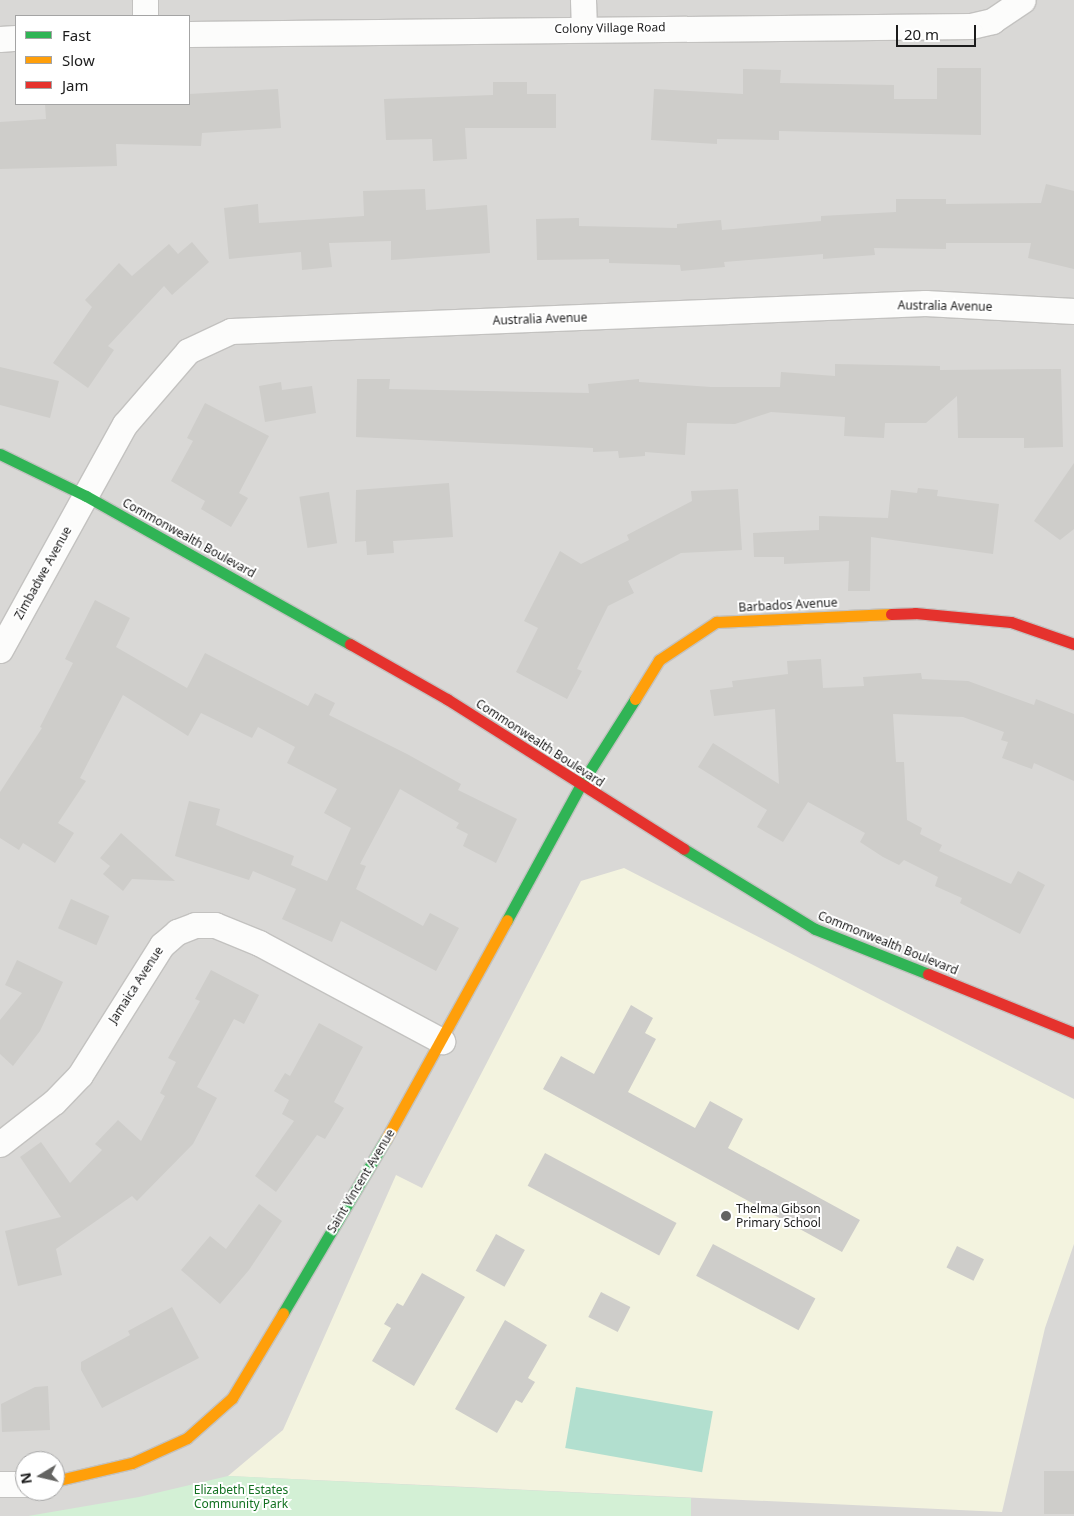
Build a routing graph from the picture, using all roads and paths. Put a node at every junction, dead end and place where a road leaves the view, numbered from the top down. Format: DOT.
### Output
graph roads {
  1 [pos="145,0"];
  2 [pos="583,0"];
  3 [pos="1023,0"];
  4 [pos="145,15"];
  5 [pos="584,28"];
  6 [pos="190,34"];
  7 [pos="15,38"];
  8 [pos="0,39"];
  9 [pos="1074,311"];
  10 [pos="0,454"];
  11 [pos="86,496"];
  12 [pos="1074,644"];
  13 [pos="0,650"];
  14 [pos="580,786"];
  15 [pos="1074,1033"];
  16 [pos="442,1041"];
  17 [pos="0,1144"];
  18 [pos="65,1478"];
  19 [pos="0,1484"];
  20 [pos="15,1484"];
  1 -- 4 [label="street"];
  2 -- 5 [label="street"];
  3 -- 5 [label="street, Colony Village Road"];
  5 -- 6 [label="street, Colony Village Road"];
  7 -- 8 [label="street"];
  9 -- 11 [label="street, Australia Avenue"];
  10 -- 11 [label="street, Commonwealth Boulevard"];
  11 -- 13 [label="street, Zimbadwe Avenue"];
  11 -- 14 [label="street, Commonwealth Boulevard"];
  12 -- 14 [label="street, Barbados Avenue"];
  14 -- 15 [label="street, Commonwealth Boulevard"];
  14 -- 16 [label="street, Saint Vincent Avenue"];
  16 -- 17 [label="street, Jamaica Avenue"];
  16 -- 18 [label="street, Saint Vincent Avenue"];
  19 -- 20 [label="street"];
}
